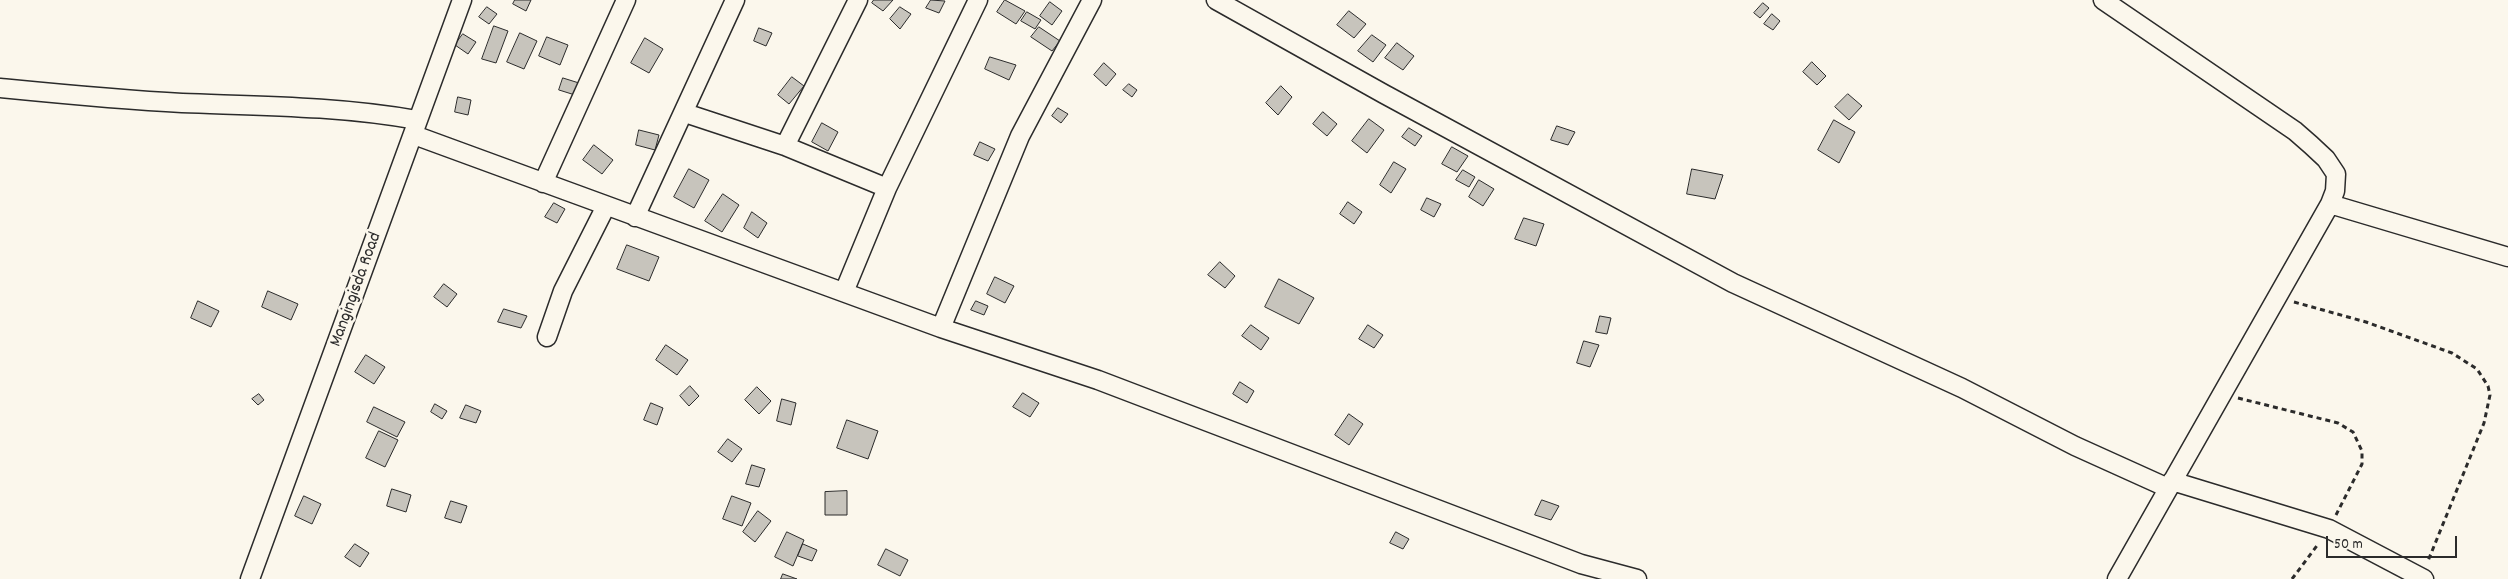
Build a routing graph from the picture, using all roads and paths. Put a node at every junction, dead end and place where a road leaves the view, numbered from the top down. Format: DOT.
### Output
graph roads {
  1 [pos="462,0"];
  2 [pos="626,0"];
  3 [pos="735,0"];
  4 [pos="858,0"];
  5 [pos="978,0"];
  6 [pos="1092,0"];
  7 [pos="1216,0"];
  8 [pos="2103,0"];
  9 [pos="0,88"];
  10 [pos="685,113"];
  11 [pos="416,128"];
  12 [pos="786,146"];
  13 [pos="543,183"];
  14 [pos="887,188"];
  15 [pos="2330,204"];
  16 [pos="606,206"];
  17 [pos="635,217"];
  18 [pos="2508,257"];
  19 [pos="844,292"];
  20 [pos="2276,297"];
  21 [pos="941,328"];
  22 [pos="547,337"];
  23 [pos="2221,394"];
  24 [pos="2170,485"];
  25 [pos="2329,529"];
  26 [pos="1628,578"];
  27 [pos="2423,578"];
  28 [pos="250,579"];
  29 [pos="2117,579"];
  30 [pos="2292,579"];
  1 -- 11 [label="street, Mangingisda Road"];
  2 -- 13 [label="street"];
  3 -- 10 [label="street"];
  4 -- 12 [label="street"];
  5 -- 14 [label="street"];
  6 -- 21 [label="street"];
  7 -- 24 [label="street"];
  8 -- 15 [label="street"];
  9 -- 11 [label="street"];
  10 -- 12 [label="street"];
  10 -- 17 [label="street"];
  11 -- 13 [label="street"];
  11 -- 28 [label="street, Mangingisda Road"];
  12 -- 14 [label="street"];
  13 -- 16 [label="street"];
  14 -- 19 [label="street"];
  15 -- 18 [label="street"];
  15 -- 20 [label="street"];
  16 -- 17 [label="street"];
  16 -- 22 [label="street"];
  17 -- 19 [label="street"];
  19 -- 21 [label="street"];
  20 -- 23 [label="street"];
  20 -- 27 [label="path"];
  21 -- 26 [label="street"];
  23 -- 24 [label="street"];
  23 -- 25 [label="path"];
  24 -- 25 [label="street"];
  24 -- 29 [label="street"];
  25 -- 27 [label="street"];
  25 -- 30 [label="path"];
}
